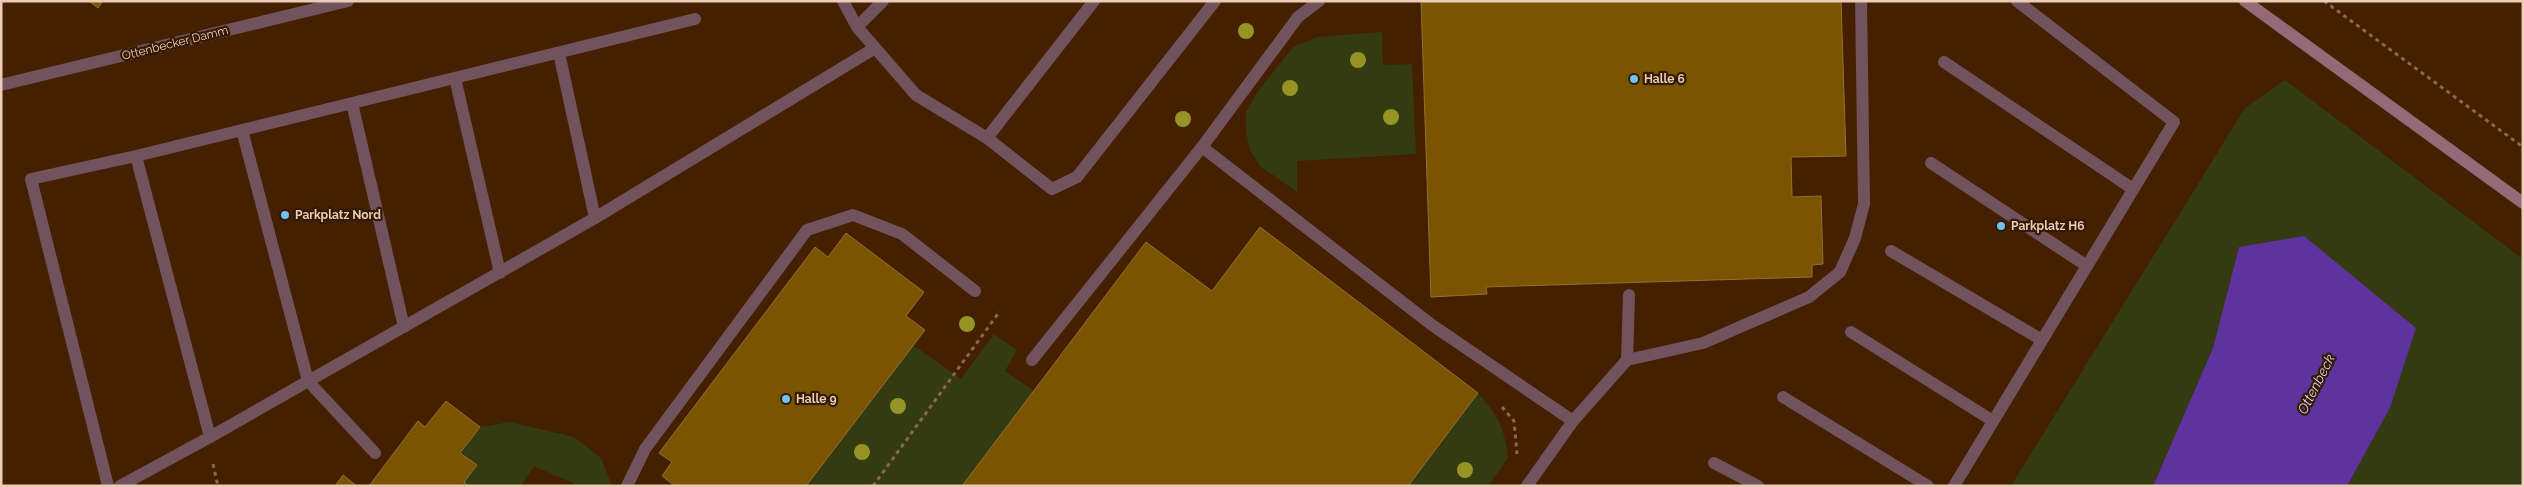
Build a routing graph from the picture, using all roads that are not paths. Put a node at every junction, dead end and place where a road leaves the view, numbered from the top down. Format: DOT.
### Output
graph roads {
  1 [pos="348,1"];
  2 [pos="843,1"];
  3 [pos="883,1"];
  4 [pos="1094,1"];
  5 [pos="1215,1"];
  6 [pos="1319,1"];
  7 [pos="1861,1"];
  8 [pos="2017,1"];
  9 [pos="2245,1"];
  10 [pos="694,19"];
  11 [pos="857,27"];
  12 [pos="875,48"];
  13 [pos="559,53"];
  14 [pos="1944,62"];
  15 [pos="455,78"];
  16 [pos="1,85"];
  17 [pos="352,103"];
  18 [pos="242,130"];
  19 [pos="987,138"];
  20 [pos="1202,148"];
  21 [pos="136,156"];
  22 [pos="1931,163"];
  23 [pos="2133,189"];
  24 [pos="2523,203"];
  25 [pos="595,218"];
  26 [pos="1892,251"];
  27 [pos="2087,266"];
  28 [pos="500,273"];
  29 [pos="975,291"];
  30 [pos="1629,295"];
  31 [pos="404,327"];
  32 [pos="1851,332"];
  33 [pos="2042,340"];
  34 [pos="1032,360"];
  35 [pos="1626,360"];
  36 [pos="308,381"];
  37 [pos="1784,397"];
  38 [pos="1573,421"];
  39 [pos="1993,421"];
  40 [pos="210,437"];
  41 [pos="375,454"];
  42 [pos="1714,463"];
  43 [pos="108,486"];
  44 [pos="120,486"];
  45 [pos="627,486"];
  46 [pos="1527,486"];
  47 [pos="1758,486"];
  48 [pos="1928,486"];
  49 [pos="1954,486"];
  1 -- 16 [label="street, Ottenbecker Damm"];
  2 -- 11 [label="street"];
  3 -- 11 [label="street"];
  4 -- 19 [label="street"];
  5 -- 19 [label="street"];
  6 -- 20 [label="street"];
  7 -- 35 [label="street"];
  8 -- 23 [label="street"];
  9 -- 24 [label="main road"];
  10 -- 13 [label="street"];
  11 -- 12 [label="street"];
  12 -- 19 [label="street"];
  12 -- 25 [label="street"];
  13 -- 15 [label="street"];
  13 -- 25 [label="street"];
  14 -- 23 [label="street"];
  15 -- 17 [label="street"];
  15 -- 28 [label="street"];
  17 -- 18 [label="street"];
  17 -- 31 [label="street"];
  18 -- 21 [label="street"];
  18 -- 36 [label="street"];
  20 -- 34 [label="street"];
  20 -- 38 [label="street"];
  21 -- 40 [label="street"];
  21 -- 43 [label="street"];
  22 -- 27 [label="street"];
  23 -- 27 [label="street"];
  25 -- 28 [label="street"];
  26 -- 33 [label="street"];
  27 -- 33 [label="street"];
  28 -- 31 [label="street"];
  29 -- 45 [label="street"];
  30 -- 35 [label="street"];
  31 -- 36 [label="street"];
  32 -- 39 [label="street"];
  33 -- 39 [label="street"];
  35 -- 38 [label="street"];
  36 -- 40 [label="street"];
  36 -- 41 [label="street"];
  37 -- 48 [label="street"];
  38 -- 46 [label="street"];
  39 -- 49 [label="street"];
  40 -- 44 [label="street"];
  42 -- 47 [label="street"];
}
